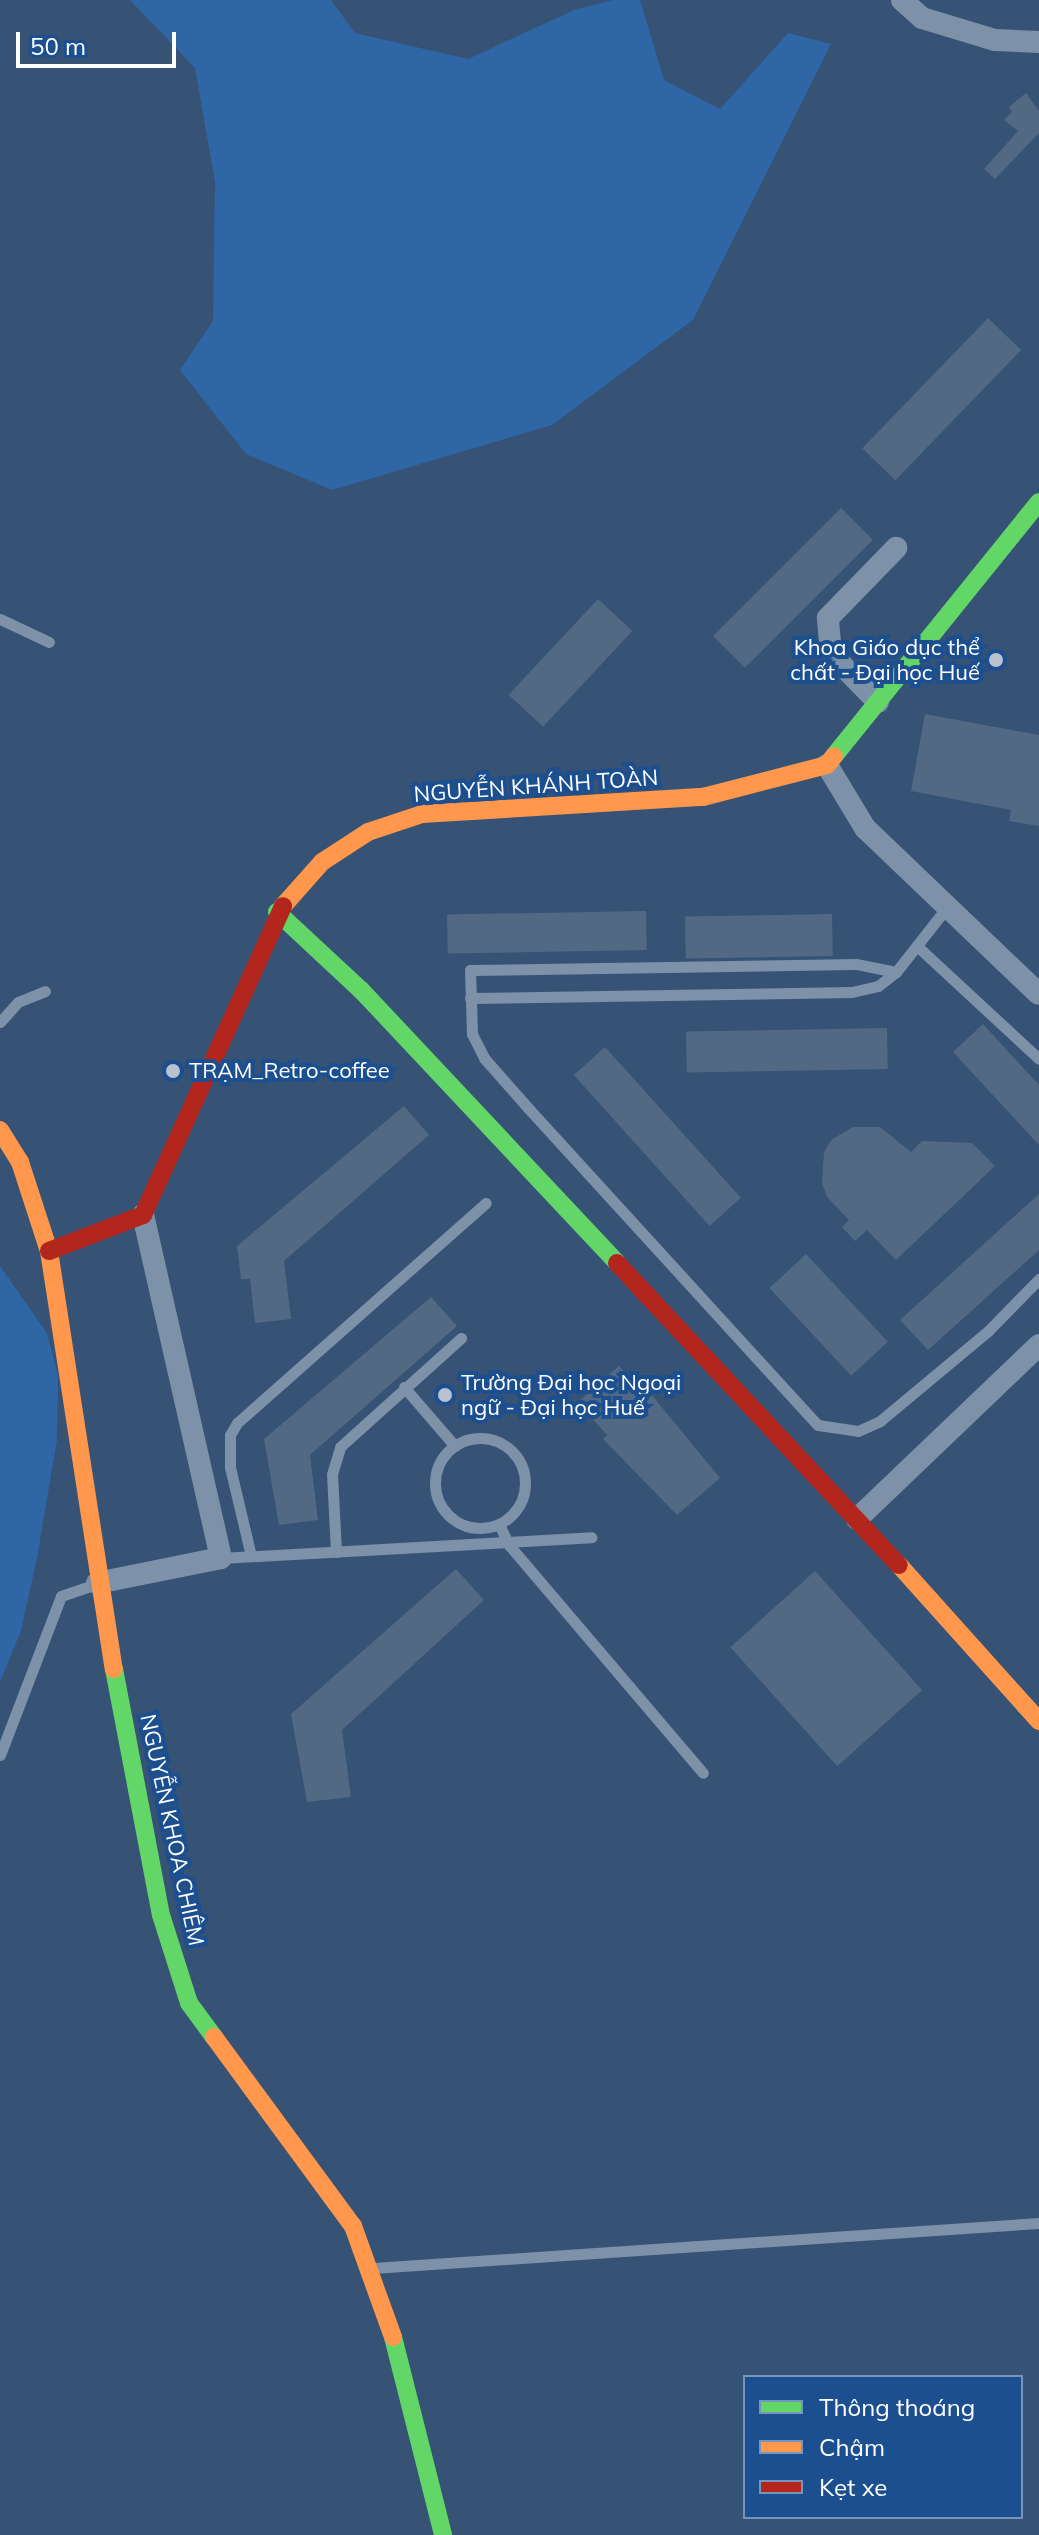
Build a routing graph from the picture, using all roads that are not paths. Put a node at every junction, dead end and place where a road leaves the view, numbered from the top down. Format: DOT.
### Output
graph roads {
  1 [pos="902,0"];
  2 [pos="1039,42"];
  3 [pos="1039,502"];
  4 [pos="896,548"];
  5 [pos="0,619"];
  6 [pos="49,642"];
  7 [pos="878,702"];
  8 [pos="827,765"];
  9 [pos="949,905"];
  10 [pos="277,912"];
  11 [pos="917,946"];
  12 [pos="896,972"];
  13 [pos="1038,990"];
  14 [pos="45,991"];
  15 [pos="470,998"];
  16 [pos="0,1022"];
  17 [pos="1039,1059"];
  18 [pos="0,1130"];
  19 [pos="486,1203"];
  20 [pos="143,1215"];
  21 [pos="49,1251"];
  22 [pos="1039,1279"];
  23 [pos="461,1338"];
  24 [pos="1039,1345"];
  25 [pos="404,1387"];
  26 [pos="455,1446"];
  27 [pos="857,1519"];
  28 [pos="499,1524"];
  29 [pos="591,1537"];
  30 [pos="509,1545"];
  31 [pos="336,1552"];
  32 [pos="251,1556"];
  33 [pos="221,1558"];
  34 [pos="97,1583"];
  35 [pos="1039,1721"];
  36 [pos="0,1755"];
  37 [pos="703,1773"];
  38 [pos="1039,2223"];
  39 [pos="369,2268"];
  40 [pos="443,2535"];
  1 -- 2 [label="street"];
  3 -- 7 [label="street"];
  4 -- 7 [label="street"];
  5 -- 6 [label="lane"];
  7 -- 8 [label="street"];
  8 -- 9 [label="street"];
  8 -- 10 [label="street, NGUYỄN KHÁNH TOÀN"];
  9 -- 11 [label="lane"];
  9 -- 13 [label="street"];
  10 -- 20 [label="street, NGUYỄN KHÁNH TOÀN"];
  10 -- 27 [label="street"];
  11 -- 12 [label="lane"];
  11 -- 17 [label="lane"];
  12 -- 15 [label="lane"];
  12 -- 15 [label="lane"];
  14 -- 16 [label="lane"];
  15 -- 22 [label="lane"];
  18 -- 21 [label="street, NGUYỄN KHOA CHIÊM"];
  19 -- 32 [label="lane"];
  20 -- 21 [label="street"];
  20 -- 33 [label="street"];
  21 -- 34 [label="street, NGUYỄN KHOA CHIÊM"];
  23 -- 25 [label="lane"];
  24 -- 27 [label="street"];
  25 -- 26 [label="lane"];
  25 -- 31 [label="lane"];
  26 -- 28 [label="lane"];
  26 -- 28 [label="lane"];
  27 -- 35 [label="street"];
  28 -- 30 [label="lane"];
  29 -- 30 [label="lane"];
  30 -- 31 [label="lane"];
  30 -- 37 [label="lane"];
  31 -- 32 [label="lane"];
  32 -- 33 [label="lane"];
  33 -- 34 [label="street"];
  34 -- 36 [label="lane"];
  34 -- 39 [label="street, NGUYỄN KHOA CHIÊM"];
  38 -- 39 [label="lane"];
  39 -- 40 [label="street, NGUYỄN KHOA CHIÊM"];
}
